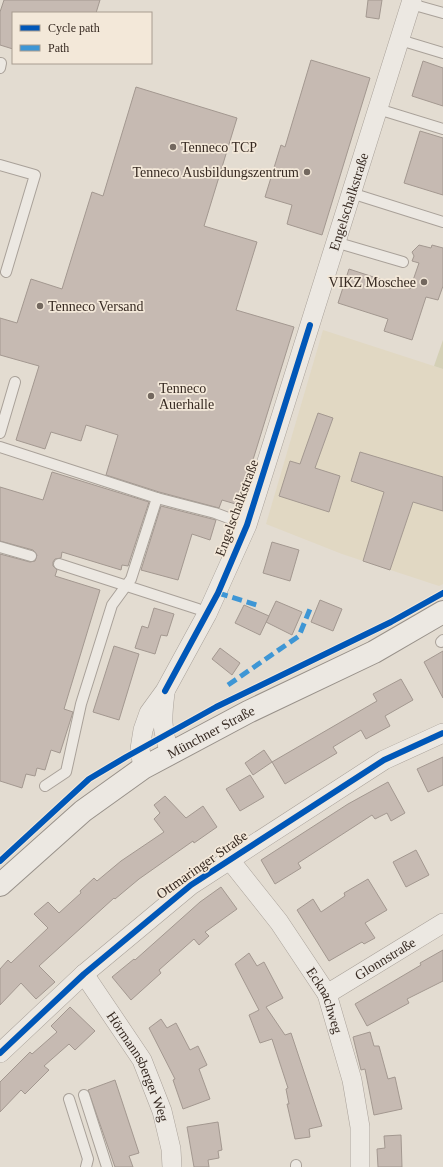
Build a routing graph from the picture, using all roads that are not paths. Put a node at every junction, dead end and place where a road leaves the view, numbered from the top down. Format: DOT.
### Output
graph roads {
  1 [pos="411,2"];
  2 [pos="443,14"];
  3 [pos="400,40"];
  4 [pos="443,53"];
  5 [pos="0,62"];
  6 [pos="0,68"];
  7 [pos="378,109"];
  8 [pos="443,129"];
  9 [pos="0,165"];
  10 [pos="351,192"];
  11 [pos="443,222"];
  12 [pos="335,242"];
  13 [pos="403,262"];
  14 [pos="6,272"];
  15 [pos="15,382"];
  16 [pos="0,433"];
  17 [pos="0,447"];
  18 [pos="157,498"];
  19 [pos="247,525"];
  20 [pos="0,547"];
  21 [pos="31,556"];
  22 [pos="59,564"];
  23 [pos="125,585"];
  24 [pos="443,612"];
  25 [pos="207,614"];
  26 [pos="165,691"];
  27 [pos="443,733"];
  28 [pos="170,752"];
  29 [pos="143,768"];
  30 [pos="45,786"];
  31 [pos="229,859"];
  32 [pos="0,885"];
  33 [pos="443,923"];
  34 [pos="84,974"];
  35 [pos="327,994"];
  36 [pos="0,1053"];
  37 [pos="84,1095"];
  38 [pos="69,1099"];
  39 [pos="86,1167"];
  40 [pos="107,1167"];
  41 [pos="172,1167"];
  42 [pos="360,1167"];
  1 -- 2 [label="lane"];
  1 -- 3 [label="street, Engelschalkstraße"];
  3 -- 4 [label="lane"];
  3 -- 7 [label="street, Engelschalkstraße"];
  5 -- 6 [label="lane"];
  7 -- 8 [label="lane"];
  7 -- 10 [label="street, Engelschalkstraße"];
  9 -- 14 [label="lane"];
  10 -- 11 [label="lane"];
  10 -- 12 [label="street, Engelschalkstraße"];
  12 -- 13 [label="lane"];
  12 -- 19 [label="street, Engelschalkstraße"];
  15 -- 16 [label="lane"];
  17 -- 18 [label="lane"];
  18 -- 19 [label="lane"];
  18 -- 23 [label="lane"];
  19 -- 25 [label="street, Engelschalkstraße"];
  20 -- 21 [label="lane"];
  22 -- 23 [label="lane"];
  23 -- 25 [label="lane"];
  23 -- 30 [label="lane"];
  24 -- 28 [label="main road, Münchner Straße"];
  25 -- 26 [label="street, Engelschalkstraße"];
  26 -- 28 [label="street, Engelschalkstraße"];
  26 -- 29 [label="street, Engelschalkstraße"];
  27 -- 31 [label="street, Ottmaringer Straße"];
  28 -- 29 [label="main road, Münchner Straße"];
  29 -- 32 [label="main road, Münchner Straße"];
  31 -- 34 [label="street, Ottmaringer Straße"];
  31 -- 35 [label="street, Ecknachweg"];
  33 -- 35 [label="street, Glonnstraße"];
  34 -- 36 [label="street, Ottmaringer Straße"];
  34 -- 41 [label="street, Hörmannsberger Weg"];
  35 -- 42 [label="street, Ecknachweg"];
  37 -- 40 [label="lane"];
  38 -- 39 [label="lane"];
}
